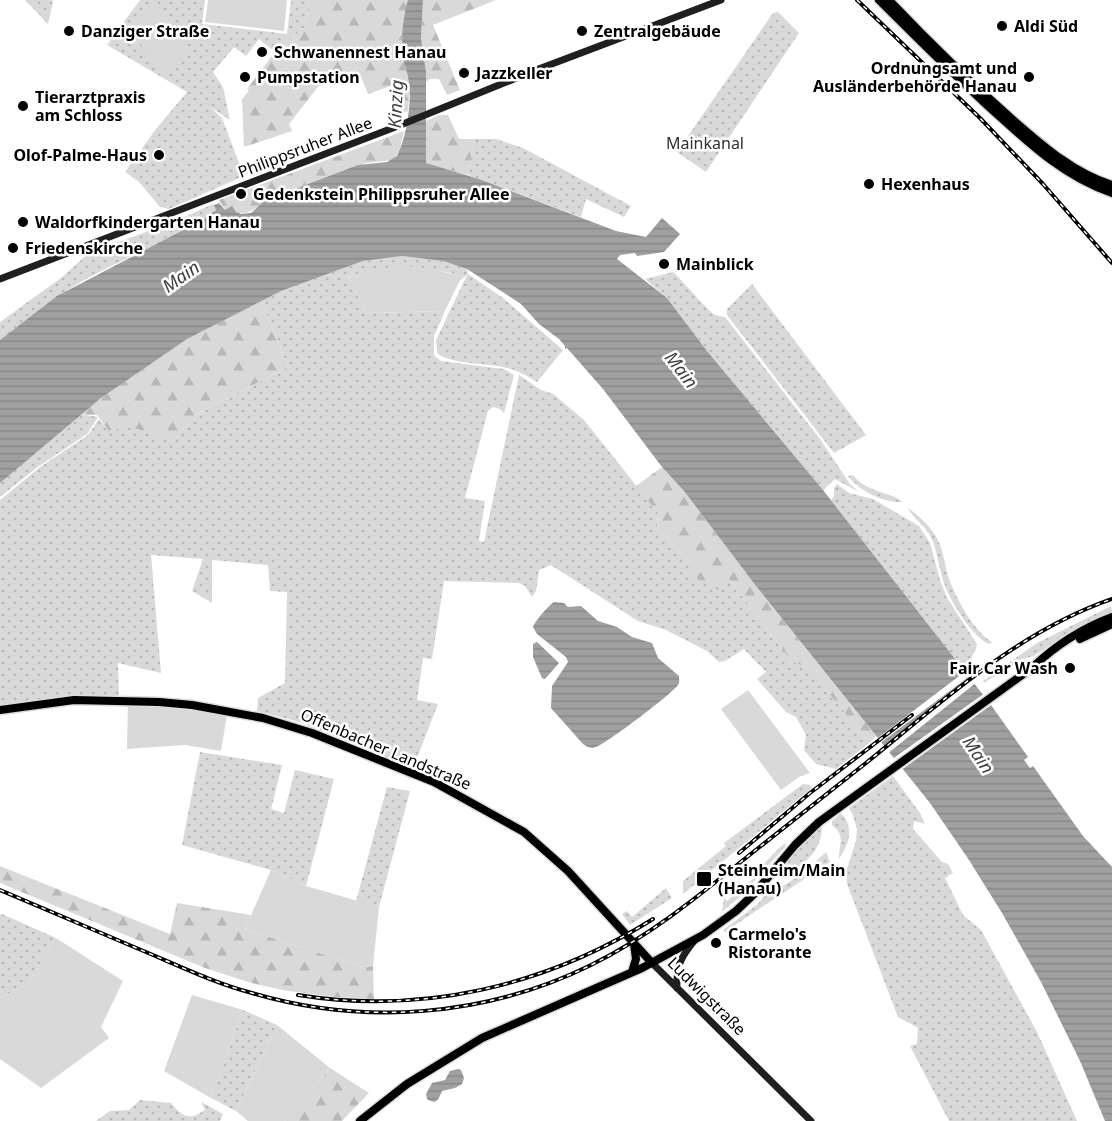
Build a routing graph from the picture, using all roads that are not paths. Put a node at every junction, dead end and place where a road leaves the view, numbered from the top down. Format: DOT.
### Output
graph roads {
  1 [pos="721,0"];
  2 [pos="879,0"];
  3 [pos="889,0"];
  4 [pos="1112,185"];
  5 [pos="1112,193"];
  6 [pos="0,279"];
  7 [pos="1112,617"];
  8 [pos="1112,624"];
  9 [pos="1033,667"];
  10 [pos="0,710"];
  11 [pos="695,940"];
  12 [pos="634,944"];
  13 [pos="652,963"];
  14 [pos="632,972"];
  15 [pos="677,987"];
  16 [pos="360,1121"];
  17 [pos="811,1121"];
  1 -- 6 [label="main road, Philippsruher Allee"];
  2 -- 5 [label="main road"];
  3 -- 4 [label="main road"];
  7 -- 9 [label="main road"];
  8 -- 9 [label="main road"];
  9 -- 11 [label="main road, Ludwigstraße"];
  10 -- 12 [label="main road, Offenbacher Landstraße"];
  11 -- 13 [label="main road, Ludwigstraße"];
  11 -- 15 [label="main road"];
  12 -- 13 [label="main road, Offenbacher Landstraße"];
  12 -- 14 [label="main road"];
  13 -- 14 [label="main road"];
  13 -- 15 [label="main road, Ludwigstraße"];
  14 -- 16 [label="main road"];
  15 -- 17 [label="main road, Ludwigstraße"];
}
